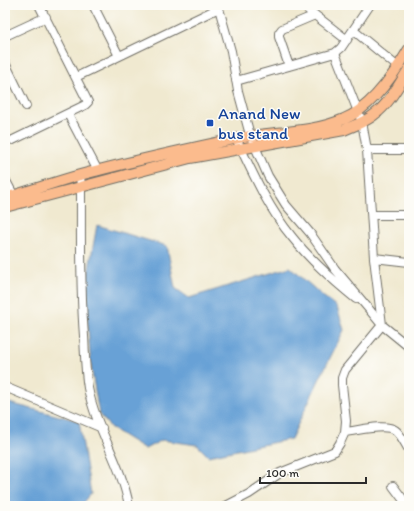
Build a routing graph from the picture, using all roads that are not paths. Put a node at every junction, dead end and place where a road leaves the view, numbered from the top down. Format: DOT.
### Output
graph roads {
  1 [pos="40,5"];
  2 [pos="93,5"];
  3 [pos="302,5"];
  4 [pos="370,5"];
  5 [pos="219,6"];
  6 [pos="315,14"];
  7 [pos="46,18"];
  8 [pos="353,30"];
  9 [pos="5,36"];
  10 [pos="347,40"];
  11 [pos="409,49"];
  12 [pos="335,53"];
  13 [pos="119,56"];
  14 [pos="5,63"];
  15 [pos="289,66"];
  16 [pos="398,67"];
  17 [pos="409,69"];
  18 [pos="76,77"];
  19 [pos="236,81"];
  20 [pos="26,106"];
  21 [pos="358,112"];
  22 [pos="68,114"];
  23 [pos="362,122"];
  24 [pos="250,135"];
  25 [pos="236,138"];
  26 [pos="13,140"];
  27 [pos="254,147"];
  28 [pos="241,149"];
  29 [pos="367,150"];
  30 [pos="409,150"];
  31 [pos="98,171"];
  32 [pos="80,175"];
  33 [pos="5,179"];
  34 [pos="81,187"];
  35 [pos="9,197"];
  36 [pos="5,207"];
  37 [pos="372,215"];
  38 [pos="409,215"];
  39 [pos="374,258"];
  40 [pos="409,262"];
  41 [pos="368,308"];
  42 [pos="382,324"];
  43 [pos="409,347"];
  44 [pos="5,387"];
  45 [pos="102,428"];
  46 [pos="345,432"];
  47 [pos="409,450"];
  48 [pos="393,486"];
  49 [pos="130,506"];
  50 [pos="230,506"];
  51 [pos="408,506"];
  1 -- 7 [label="street"];
  2 -- 13 [label="street"];
  3 -- 6 [label="street"];
  4 -- 8 [label="street"];
  5 -- 13 [label="street"];
  5 -- 19 [label="street"];
  6 -- 10 [label="street"];
  6 -- 15 [label="street"];
  7 -- 9 [label="street"];
  7 -- 18 [label="street"];
  8 -- 10 [label="street"];
  8 -- 16 [label="street"];
  10 -- 12 [label="street"];
  11 -- 16 [label="main road"];
  12 -- 15 [label="street"];
  12 -- 21 [label="street"];
  13 -- 18 [label="street"];
  14 -- 20 [label="street"];
  15 -- 19 [label="street"];
  16 -- 21 [label="main road"];
  17 -- 23 [label="main road"];
  18 -- 22 [label="street"];
  19 -- 24 [label="street"];
  21 -- 23 [label="street"];
  21 -- 24 [label="main road"];
  22 -- 26 [label="street"];
  22 -- 31 [label="street"];
  23 -- 27 [label="main road"];
  23 -- 29 [label="street"];
  24 -- 25 [label="main road"];
  24 -- 27 [label="street"];
  25 -- 28 [label="street"];
  25 -- 31 [label="main road"];
  27 -- 28 [label="main road"];
  27 -- 41 [label="street"];
  28 -- 34 [label="main road"];
  28 -- 41 [label="street"];
  29 -- 30 [label="street"];
  29 -- 37 [label="street"];
  31 -- 32 [label="main road"];
  32 -- 34 [label="street"];
  32 -- 35 [label="main road"];
  33 -- 35 [label="street"];
  34 -- 36 [label="main road"];
  34 -- 45 [label="street"];
  37 -- 38 [label="street"];
  37 -- 39 [label="street"];
  39 -- 40 [label="street"];
  39 -- 42 [label="street"];
  41 -- 42 [label="street"];
  42 -- 43 [label="street"];
  42 -- 46 [label="street"];
  44 -- 45 [label="street"];
  45 -- 49 [label="street"];
  46 -- 47 [label="street"];
  46 -- 50 [label="street"];
  48 -- 51 [label="street"];
}
